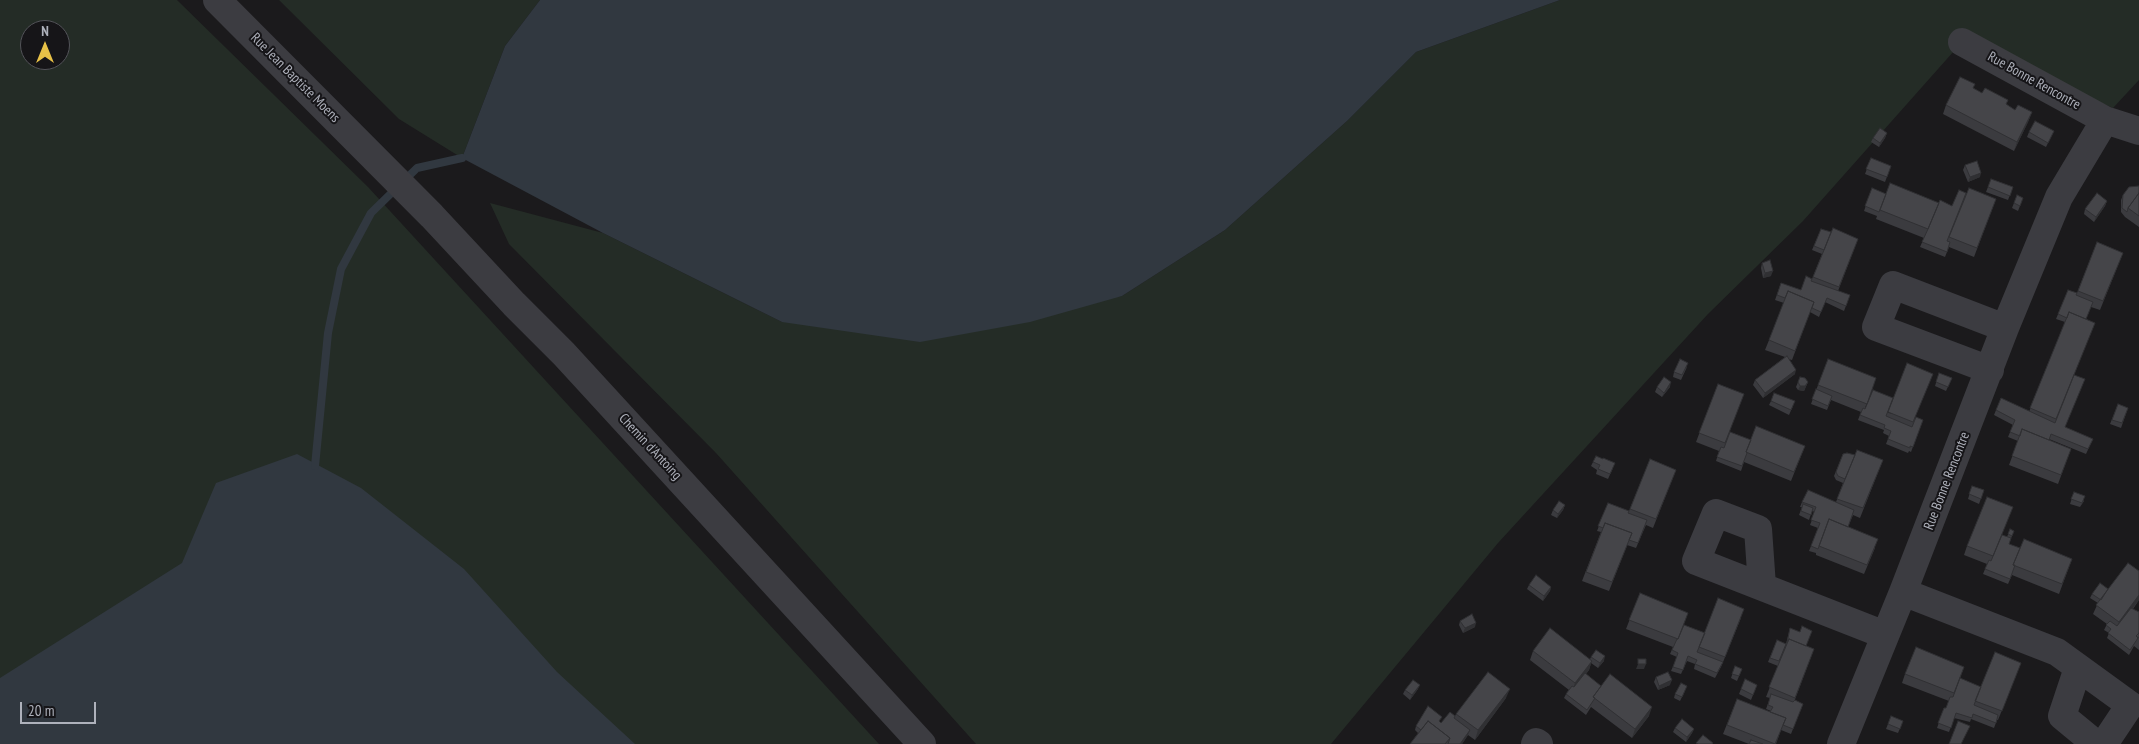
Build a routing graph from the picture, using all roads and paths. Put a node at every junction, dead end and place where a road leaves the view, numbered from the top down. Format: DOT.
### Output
graph roads {
  1 [pos="217,0"];
  2 [pos="1962,42"];
  3 [pos="2105,120"];
  4 [pos="2139,131"];
  5 [pos="372,156"];
  6 [pos="2006,328"];
  7 [pos="1990,370"];
  8 [pos="1762,586"];
  9 [pos="1903,592"];
  10 [pos="1885,635"];
  11 [pos="2078,668"];
  12 [pos="922,744"];
  13 [pos="1534,744"];
  14 [pos="1539,744"];
  15 [pos="1841,744"];
  16 [pos="2096,744"];
  17 [pos="2104,744"];
  1 -- 5 [label="street, Rue Jean Baptiste Moens"];
  2 -- 3 [label="street, Rue Bonne Rencontre"];
  3 -- 4 [label="street, Rue Bonne Rencontre"];
  3 -- 6 [label="street, Rue Bonne Rencontre"];
  5 -- 12 [label="street, Chemin d'Antoing"];
  6 -- 7 [label="street, Rue Bonne Rencontre"];
  6 -- 7 [label="street"];
  7 -- 9 [label="street, Rue Bonne Rencontre"];
  8 -- 10 [label="street"];
  9 -- 10 [label="street, Rue Bonne Rencontre"];
  9 -- 11 [label="street"];
  10 -- 15 [label="street, Rue Bonne Rencontre"];
  11 -- 16 [label="street"];
  11 -- 17 [label="street"];
  13 -- 14 [label="street"];
}
